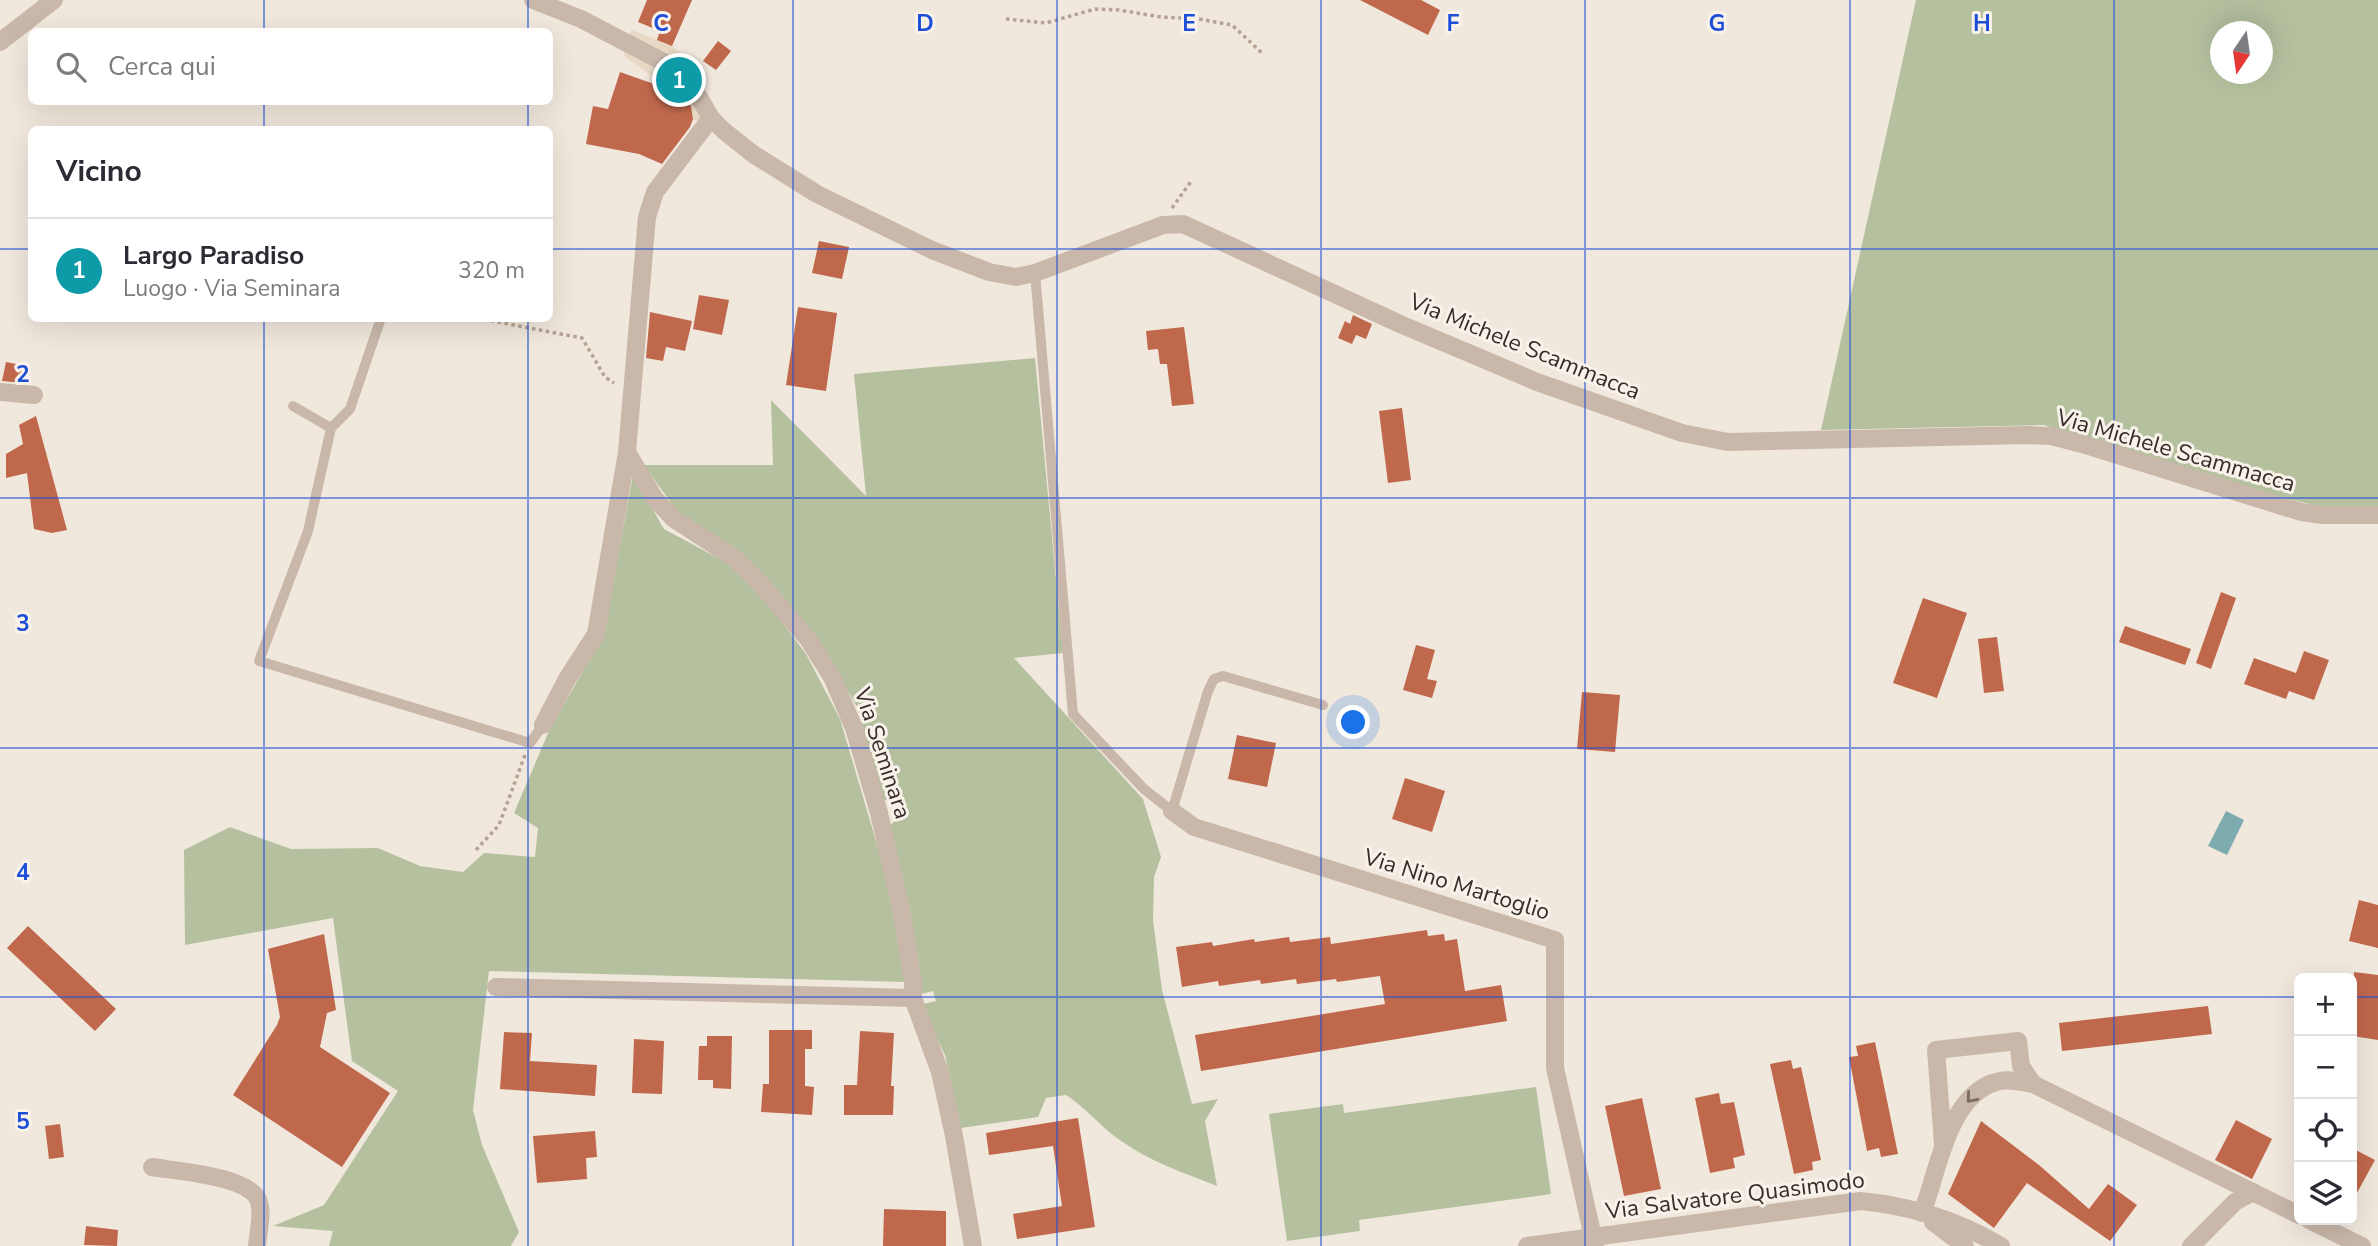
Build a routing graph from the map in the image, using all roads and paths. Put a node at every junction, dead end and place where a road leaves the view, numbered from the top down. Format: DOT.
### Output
graph roads {
  1 [pos="54,0"];
  2 [pos="533,0"];
  3 [pos="1006,19"];
  4 [pos="0,42"];
  5 [pos="1262,53"];
  6 [pos="712,118"];
  7 [pos="1192,180"];
  8 [pos="1163,225"];
  9 [pos="1035,273"];
  10 [pos="380,322"];
  11 [pos="498,322"];
  12 [pos="631,391"];
  13 [pos="0,392"];
  14 [pos="34,396"];
  15 [pos="293,406"];
  16 [pos="331,428"];
  17 [pos="627,452"];
  18 [pos="2378,515"];
  19 [pos="1323,705"];
  20 [pos="543,725"];
  21 [pos="530,743"];
  22 [pos="1172,811"];
  23 [pos="476,850"];
  24 [pos="496,986"];
  25 [pos="913,998"];
  26 [pos="2033,1084"];
  27 [pos="1943,1147"];
  28 [pos="152,1167"];
  29 [pos="2253,1192"];
  30 [pos="2294,1212"];
  31 [pos="1922,1213"];
  32 [pos="2319,1225"];
  33 [pos="1594,1242"];
  34 [pos="257,1246"];
  35 [pos="973,1246"];
  36 [pos="1527,1246"];
  37 [pos="1965,1246"];
  38 [pos="2001,1246"];
  39 [pos="2191,1246"];
  40 [pos="2362,1246"];
  1 -- 4 [label="street"];
  2 -- 6 [label="street, Via Michele Scammacca"];
  3 -- 5 [label="path"];
  6 -- 9 [label="street, Via Michele Scammacca"];
  6 -- 12 [label="street"];
  7 -- 8 [label="path"];
  8 -- 9 [label="street, Via Michele Scammacca"];
  8 -- 18 [label="street, Via Michele Scammacca"];
  9 -- 22 [label="lane"];
  10 -- 16 [label="lane"];
  11 -- 12 [label="path"];
  12 -- 17 [label="street"];
  13 -- 14 [label="street"];
  15 -- 16 [label="lane"];
  16 -- 21 [label="lane"];
  17 -- 20 [label="street"];
  17 -- 25 [label="street, Via Seminara"];
  19 -- 22 [label="lane"];
  20 -- 21 [label="lane"];
  21 -- 23 [label="path"];
  22 -- 33 [label="street, Via Nino Martoglio"];
  24 -- 25 [label="street"];
  25 -- 35 [label="street, Via Seminara"];
  26 -- 27 [label="street, one-way"];
  26 -- 27 [label="street"];
  26 -- 29 [label="street"];
  27 -- 31 [label="street"];
  28 -- 34 [label="street"];
  29 -- 30 [label="street"];
  29 -- 39 [label="street"];
  31 -- 33 [label="street, Via Salvatore Quasimodo"];
  31 -- 37 [label="street, Via Salvatore Quasimodo"];
  31 -- 38 [label="street, Via Salvatore Quasimodo"];
  32 -- 40 [label="street"];
  33 -- 36 [label="street, Via Salvatore Quasimodo"];
}
